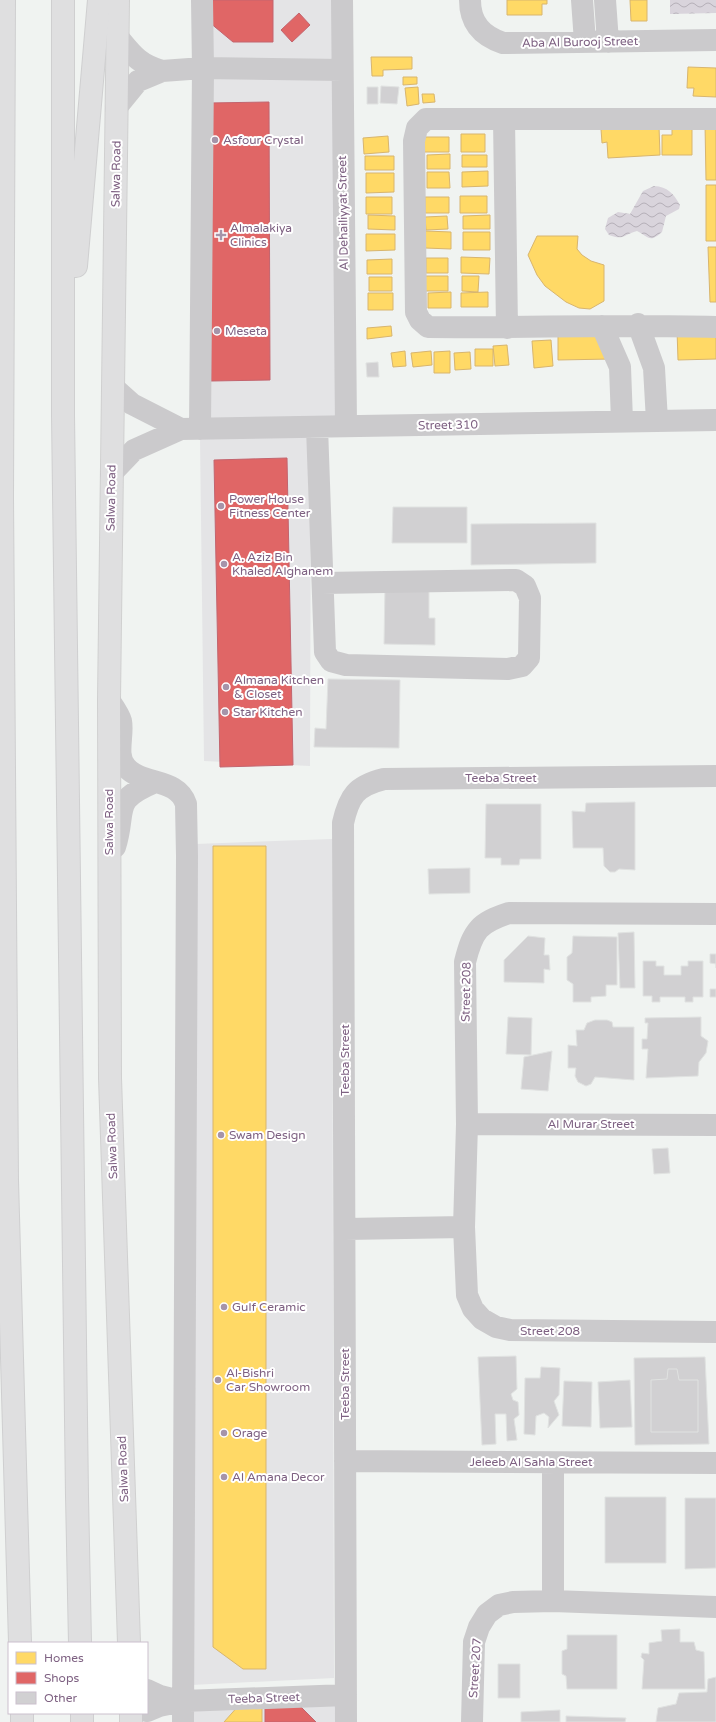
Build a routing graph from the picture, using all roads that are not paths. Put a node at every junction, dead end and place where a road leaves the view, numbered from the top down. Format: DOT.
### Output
graph roads {
  1 [pos="4,0"];
  2 [pos="63,0"];
  3 [pos="99,0"];
  4 [pos="118,0"];
  5 [pos="202,0"];
  6 [pos="342,0"];
  7 [pos="470,0"];
  8 [pos="582,0"];
  9 [pos="605,0"];
  10 [pos="117,36"];
  11 [pos="716,40"];
  12 [pos="585,42"];
  13 [pos="608,42"];
  14 [pos="203,68"];
  15 [pos="342,70"];
  16 [pos="162,71"];
  17 [pos="116,108"];
  18 [pos="504,119"];
  19 [pos="716,119"];
  20 [pos="638,324"];
  21 [pos="602,326"];
  22 [pos="716,327"];
  23 [pos="507,328"];
  24 [pos="113,387"];
  25 [pos="63,415"];
  26 [pos="716,420"];
  27 [pos="622,421"];
  28 [pos="657,421"];
  29 [pos="346,426"];
  30 [pos="317,427"];
  31 [pos="191,429"];
  32 [pos="111,474"];
  33 [pos="1,487"];
  34 [pos="323,583"];
  35 [pos="109,700"];
  36 [pos="716,776"];
  37 [pos="155,782"];
  38 [pos="109,867"];
  39 [pos="716,914"];
  40 [pos="467,1124"];
  41 [pos="716,1124"];
  42 [pos="464,1227"];
  43 [pos="346,1229"];
  44 [pos="716,1332"];
  45 [pos="345,1461"];
  46 [pos="553,1463"];
  47 [pos="716,1463"];
  48 [pos="553,1602"];
  49 [pos="716,1607"];
  50 [pos="20,1642"];
  51 [pos="80,1642"];
  52 [pos="129,1642"];
  53 [pos="148,1690"];
  54 [pos="346,1695"];
  55 [pos="148,1711"];
  56 [pos="183,1712"];
  57 [pos="144,1714"];
  58 [pos="136,1722"];
  59 [pos="346,1722"];
  60 [pos="472,1722"];
  1 -- 33 [label="main road"];
  2 -- 25 [label="main road"];
  3 -- 25 [label="main road"];
  4 -- 10 [label="main road, Salwa Road"];
  5 -- 14 [label="street"];
  6 -- 15 [label="street, Al Dehailiyyat Street"];
  7 -- 12 [label="street, Aba Al Burooj Street"];
  8 -- 12 [label="street"];
  9 -- 13 [label="street"];
  10 -- 16 [label="street"];
  10 -- 17 [label="main road, Salwa Road"];
  11 -- 13 [label="street, Aba Al Burooj Street"];
  12 -- 13 [label="street, Aba Al Burooj Street"];
  14 -- 15 [label="street"];
  14 -- 16 [label="street"];
  14 -- 31 [label="street"];
  15 -- 29 [label="street, Al Dehailiyyat Street"];
  16 -- 17 [label="street"];
  17 -- 24 [label="main road, Salwa Road"];
  18 -- 19 [label="street"];
  18 -- 23 [label="street"];
  18 -- 23 [label="street"];
  20 -- 21 [label="street"];
  20 -- 22 [label="street"];
  20 -- 28 [label="street"];
  21 -- 23 [label="street"];
  21 -- 27 [label="street"];
  24 -- 31 [label="street, Street 310"];
  24 -- 32 [label="main road, Salwa Road"];
  25 -- 51 [label="main road"];
  26 -- 28 [label="street, Street 310"];
  27 -- 28 [label="street, Street 310"];
  27 -- 29 [label="street, Street 310"];
  29 -- 30 [label="street, Street 310"];
  30 -- 31 [label="street, Street 310"];
  30 -- 34 [label="street"];
  31 -- 32 [label="street, Street 310"];
  32 -- 35 [label="main road, Salwa Road"];
  33 -- 50 [label="main road"];
  34 -- 34 [label="street"];
  35 -- 37 [label="street"];
  35 -- 38 [label="main road, Salwa Road"];
  36 -- 43 [label="street, Teeba Street"];
  37 -- 38 [label="street"];
  37 -- 56 [label="street"];
  38 -- 52 [label="main road, Salwa Road"];
  39 -- 40 [label="street, Street 208"];
  40 -- 41 [label="street, Al Murar Street"];
  40 -- 42 [label="street, Street 208"];
  42 -- 43 [label="street"];
  42 -- 44 [label="street, Street 208"];
  43 -- 45 [label="street, Teeba Street"];
  45 -- 46 [label="street, Jeleeb Al Sahla Street"];
  45 -- 54 [label="street, Teeba Street"];
  46 -- 47 [label="street, Jeleeb Al Sahla Street"];
  46 -- 48 [label="street"];
  48 -- 49 [label="street, Street 207"];
  48 -- 60 [label="street, Street 207"];
  53 -- 56 [label="street, Teeba Street"];
  54 -- 56 [label="street, Teeba Street"];
  54 -- 59 [label="street, Teeba Street"];
  55 -- 56 [label="street, Teeba Street"];
  57 -- 58 [label="street, Teeba Street"];
}
